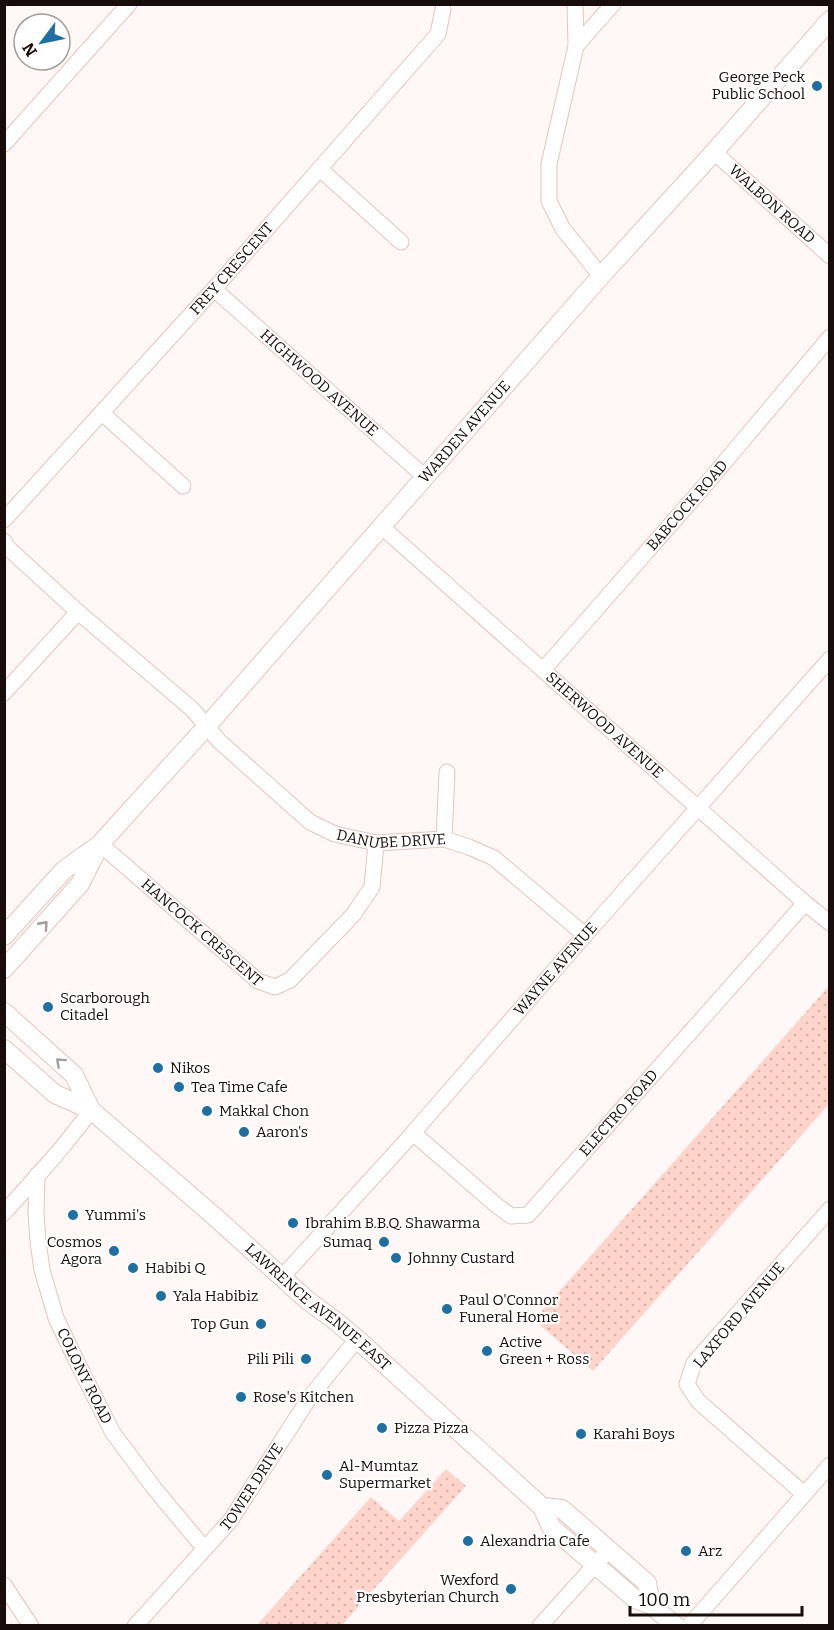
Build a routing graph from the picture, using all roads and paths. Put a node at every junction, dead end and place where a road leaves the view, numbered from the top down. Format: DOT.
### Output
graph roads {
  1 [pos="129,4"];
  2 [pos="575,4"];
  3 [pos="613,4"];
  4 [pos="443,9"];
  5 [pos="830,20"];
  6 [pos="576,46"];
  7 [pos="4,144"];
  8 [pos="714,152"];
  9 [pos="320,169"];
  10 [pos="401,242"];
  11 [pos="830,256"];
  12 [pos="601,276"];
  13 [pos="214,289"];
  14 [pos="830,337"];
  15 [pos="102,413"];
  16 [pos="424,477"];
  17 [pos="183,486"];
  18 [pos="4,520"];
  19 [pos="382,527"];
  20 [pos="4,541"];
  21 [pos="78,612"];
  22 [pos="830,659"];
  23 [pos="543,670"];
  24 [pos="4,693"];
  25 [pos="206,727"];
  26 [pos="447,772"];
  27 [pos="698,808"];
  28 [pos="444,839"];
  29 [pos="376,843"];
  30 [pos="100,844"];
  31 [pos="805,903"];
  32 [pos="828,919"];
  33 [pos="585,935"];
  34 [pos="4,936"];
  35 [pos="4,969"];
  36 [pos="4,1012"];
  37 [pos="4,1048"];
  38 [pos="92,1110"];
  39 [pos="413,1133"];
  40 [pos="37,1175"];
  41 [pos="830,1209"];
  42 [pos="4,1213"];
  43 [pos="282,1277"];
  44 [pos="357,1339"];
  45 [pos="830,1465"];
  46 [pos="804,1494"];
  47 [pos="542,1506"];
  48 [pos="204,1548"];
  49 [pos="609,1550"];
  50 [pos="595,1565"];
  51 [pos="4,1585"];
  52 [pos="651,1605"];
  53 [pos="31,1626"];
  54 [pos="135,1626"];
  55 [pos="540,1626"];
  56 [pos="676,1626"];
  57 [pos="689,1626"];
  1 -- 7 [label="street"];
  2 -- 6 [label="street"];
  3 -- 6 [label="street"];
  4 -- 9 [label="street, FREY CRESCENT"];
  5 -- 8 [label="main road, WARDEN AVENUE"];
  6 -- 12 [label="street"];
  8 -- 11 [label="street, WALBON ROAD"];
  8 -- 12 [label="main road, WARDEN AVENUE"];
  9 -- 10 [label="street"];
  9 -- 13 [label="street, FREY CRESCENT"];
  12 -- 16 [label="main road, WARDEN AVENUE"];
  13 -- 15 [label="street, FREY CRESCENT"];
  13 -- 16 [label="street, HIGHWOOD AVENUE"];
  14 -- 23 [label="street, BABCOCK ROAD"];
  15 -- 17 [label="street"];
  15 -- 18 [label="street, FREY CRESCENT"];
  16 -- 19 [label="main road, WARDEN AVENUE"];
  19 -- 23 [label="street, SHERWOOD AVENUE"];
  19 -- 25 [label="main road, WARDEN AVENUE"];
  20 -- 21 [label="street"];
  21 -- 24 [label="street"];
  21 -- 25 [label="street"];
  22 -- 27 [label="street, WAYNE AVENUE"];
  23 -- 27 [label="street, SHERWOOD AVENUE"];
  25 -- 29 [label="street, DANUBE DRIVE"];
  25 -- 30 [label="main road, WARDEN AVENUE"];
  26 -- 28 [label="street"];
  27 -- 31 [label="street, SHERWOOD AVENUE"];
  27 -- 33 [label="street, WAYNE AVENUE"];
  28 -- 29 [label="street, DANUBE DRIVE"];
  28 -- 33 [label="street, DANUBE DRIVE"];
  29 -- 30 [label="street, HANCOCK CRESCENT"];
  30 -- 34 [label="main road, WARDEN AVENUE"];
  35 -- 30 [label="main road, WARDEN AVENUE, one-way"];
  31 -- 32 [label="street, SHERWOOD AVENUE"];
  31 -- 39 [label="street, ELECTRO ROAD"];
  33 -- 39 [label="street, WAYNE AVENUE"];
  38 -- 36 [label="main road, LAWRENCE AVENUE EAST, one-way"];
  37 -- 38 [label="main road, LAWRENCE AVENUE EAST"];
  38 -- 40 [label="street"];
  38 -- 43 [label="main road, LAWRENCE AVENUE EAST"];
  39 -- 43 [label="street, WAYNE AVENUE"];
  40 -- 42 [label="street"];
  40 -- 48 [label="street, COLONY ROAD"];
  41 -- 46 [label="street, LAXFORD AVENUE"];
  43 -- 44 [label="main road, LAWRENCE AVENUE EAST"];
  44 -- 47 [label="main road, LAWRENCE AVENUE EAST"];
  44 -- 48 [label="street, TOWER DRIVE"];
  45 -- 46 [label="street"];
  46 -- 57 [label="street"];
  47 -- 49 [label="main road, LAWRENCE AVENUE EAST"];
  47 -- 50 [label="main road, LAWRENCE AVENUE EAST"];
  48 -- 54 [label="street, TOWER DRIVE"];
  49 -- 50 [label="street"];
  49 -- 52 [label="main road, LAWRENCE AVENUE EAST"];
  50 -- 52 [label="main road, LAWRENCE AVENUE EAST"];
  50 -- 55 [label="street"];
  51 -- 53 [label="street"];
  52 -- 56 [label="main road, LAWRENCE AVENUE EAST"];
}
